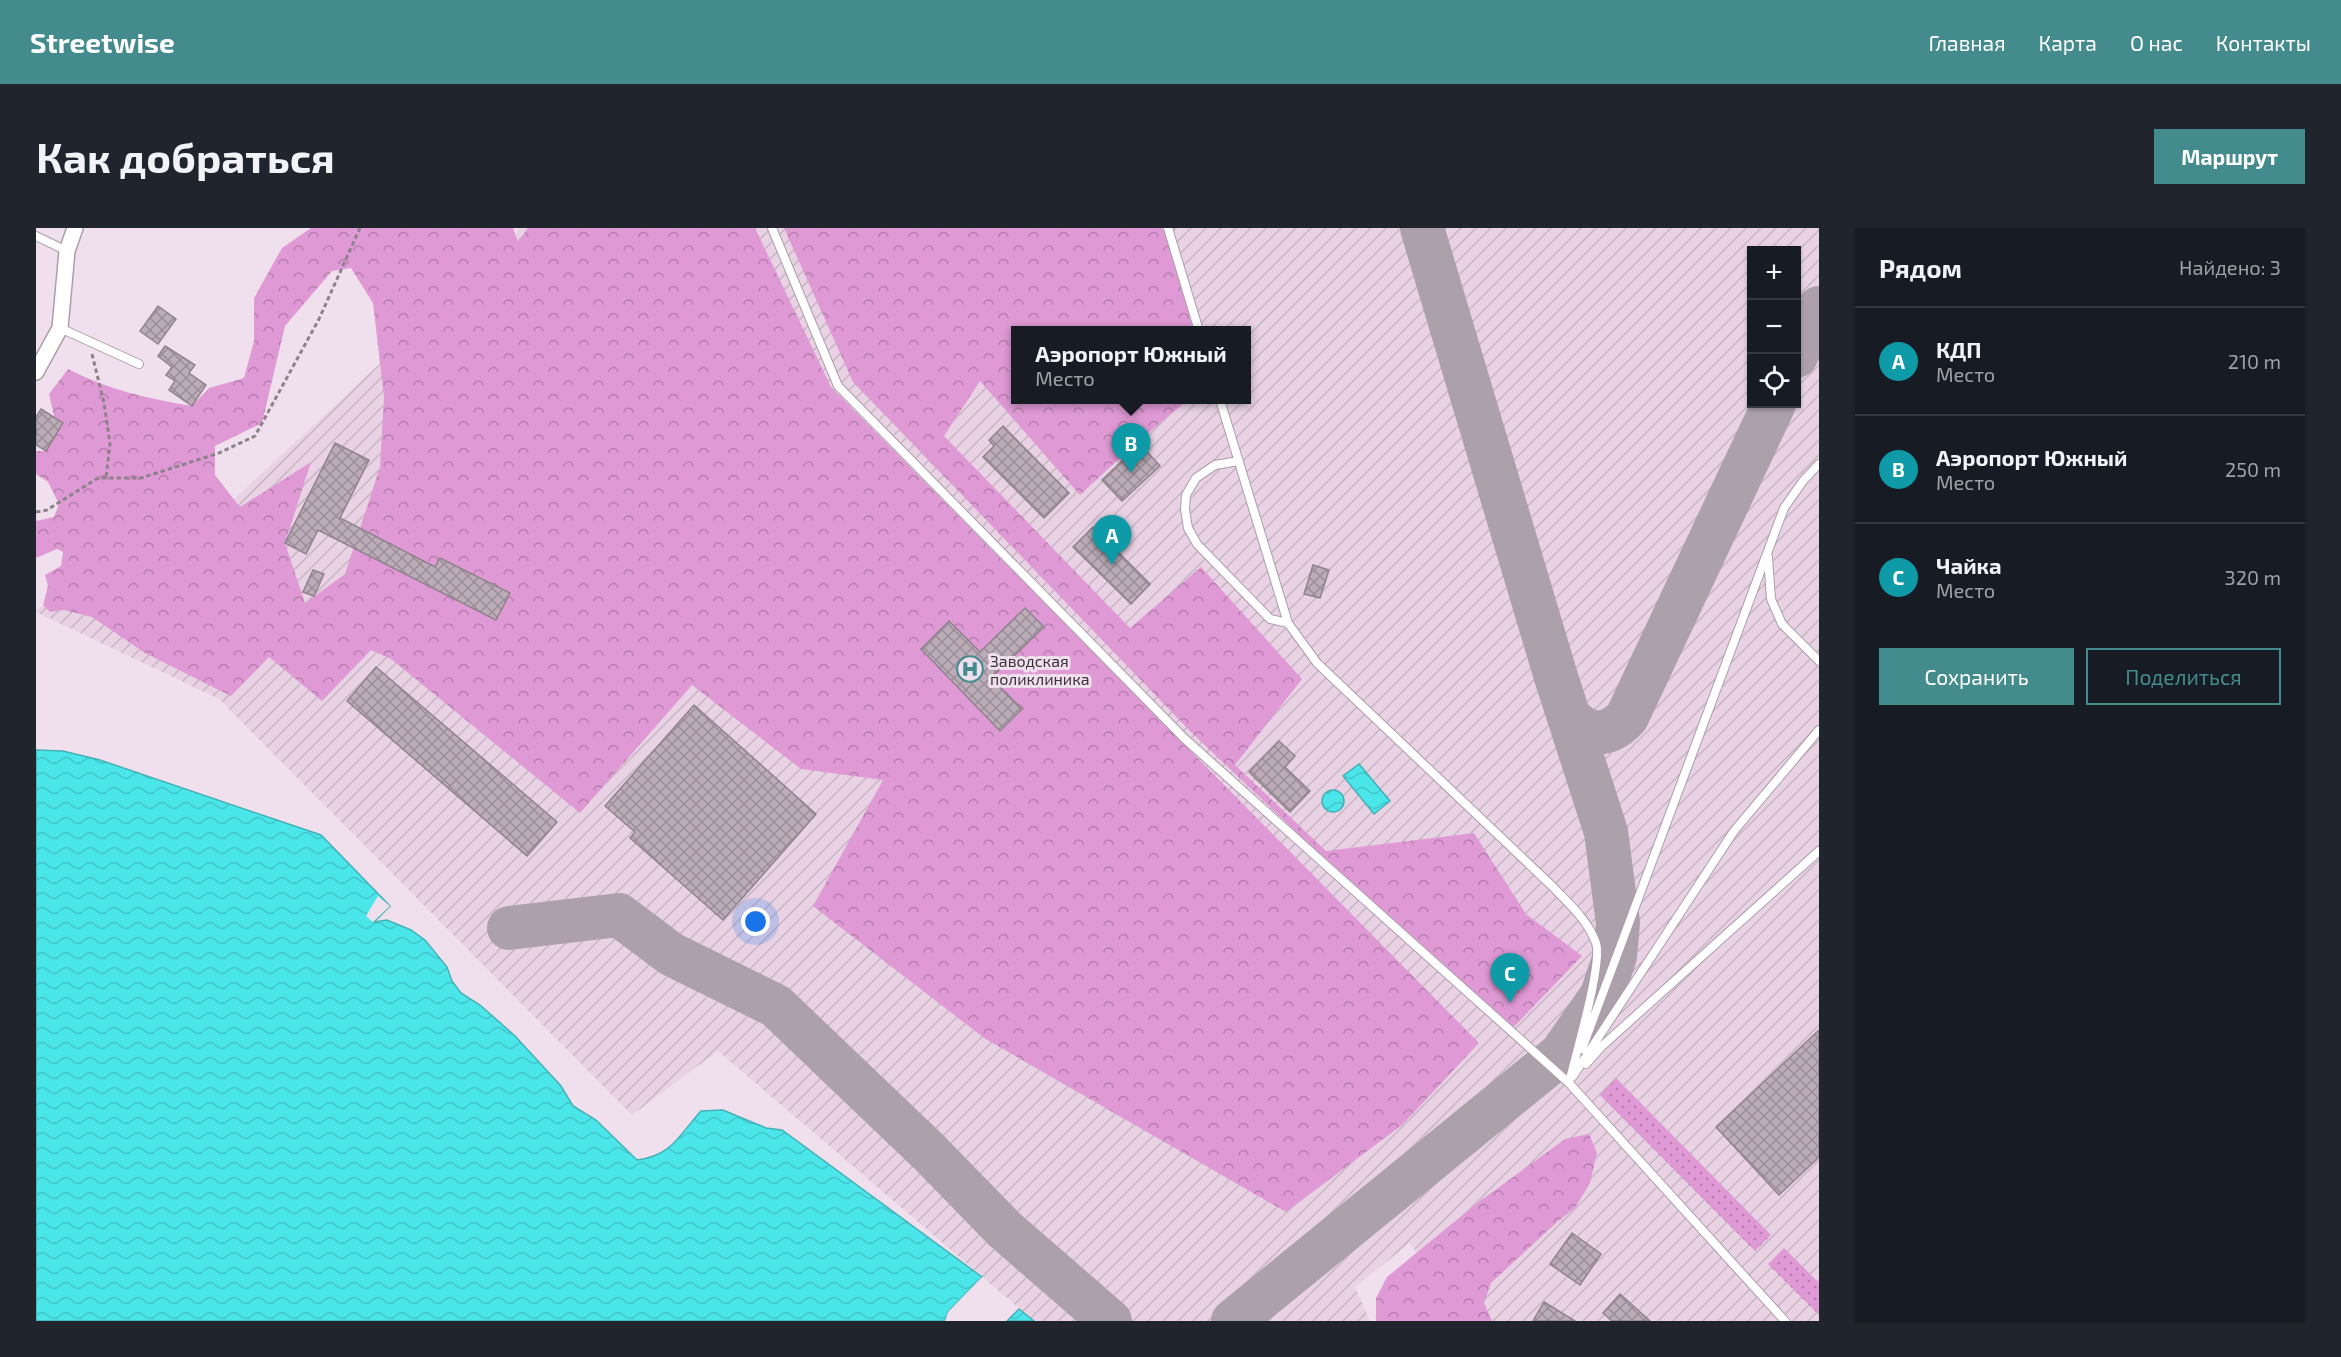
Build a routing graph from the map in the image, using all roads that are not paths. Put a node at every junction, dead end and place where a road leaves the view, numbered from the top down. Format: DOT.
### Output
graph roads {
  1 [pos="75,228"];
  2 [pos="772,228"];
  3 [pos="1168,228"];
  4 [pos="36,236"];
  5 [pos="67,251"];
  6 [pos="1198,326"];
  7 [pos="60,328"];
  8 [pos="139,364"];
  9 [pos="36,372"];
  10 [pos="1222,404"];
  11 [pos="1239,461"];
  12 [pos="1819,464"];
  13 [pos="1768,551"];
  14 [pos="1288,623"];
  15 [pos="1819,661"];
  16 [pos="1819,730"];
  17 [pos="1819,850"];
  18 [pos="1569,1083"];
  19 [pos="1785,1321"];
  1 -- 5 [label="street"];
  2 -- 18 [label="lane"];
  3 -- 6 [label="lane"];
  4 -- 5 [label="lane"];
  5 -- 7 [label="street"];
  7 -- 8 [label="lane"];
  7 -- 9 [label="street"];
  10 -- 11 [label="lane"];
  11 -- 14 [label="lane"];
  11 -- 14 [label="lane"];
  12 -- 13 [label="lane"];
  13 -- 15 [label="lane"];
  13 -- 18 [label="lane"];
  14 -- 18 [label="lane"];
  16 -- 18 [label="lane"];
  17 -- 18 [label="lane"];
  18 -- 19 [label="lane"];
}
